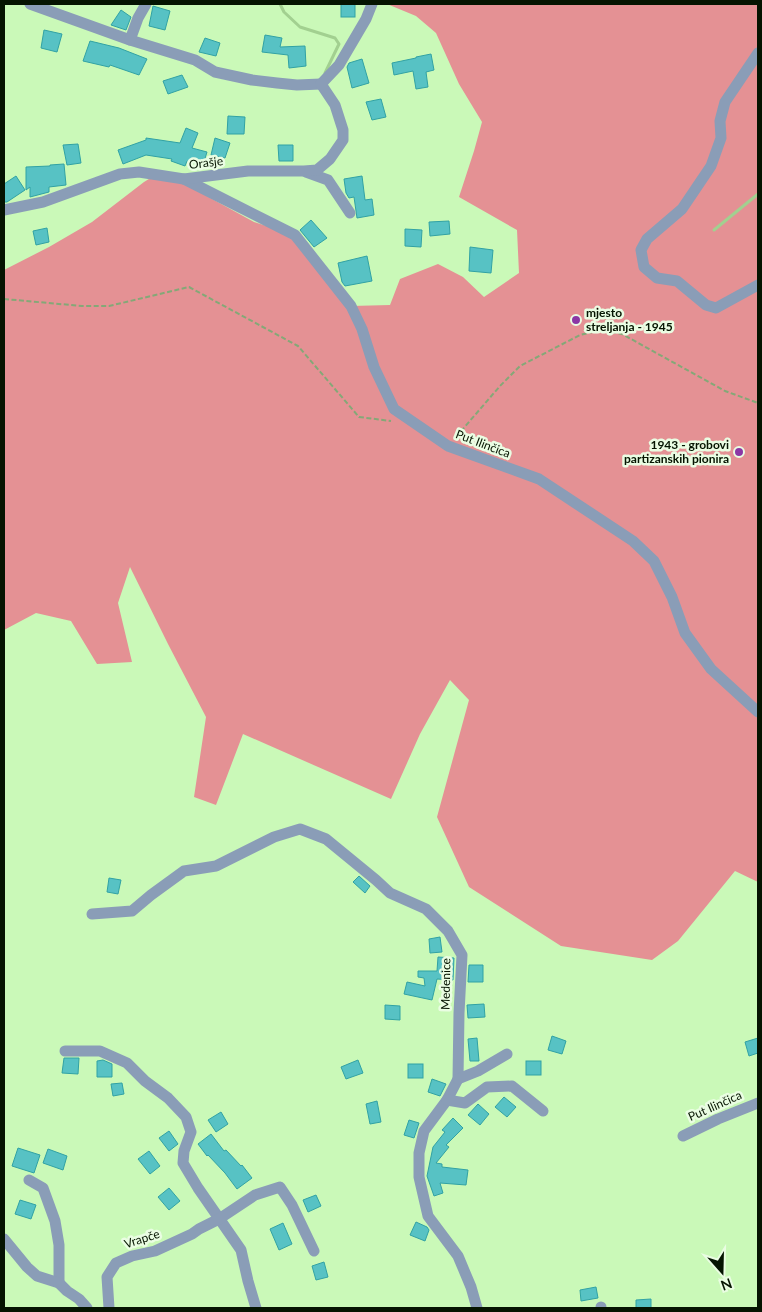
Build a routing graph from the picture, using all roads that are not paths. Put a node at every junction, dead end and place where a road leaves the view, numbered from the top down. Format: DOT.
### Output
graph roads {
  1 [pos="30,4"];
  2 [pos="146,4"];
  3 [pos="372,4"];
  4 [pos="130,40"];
  5 [pos="758,53"];
  6 [pos="321,84"];
  7 [pos="304,171"];
  8 [pos="184,179"];
  9 [pos="4,210"];
  10 [pos="350,213"];
  11 [pos="758,285"];
  12 [pos="758,712"];
  13 [pos="92,914"];
  14 [pos="65,1051"];
  15 [pos="507,1054"];
  16 [pos="458,1080"];
  17 [pos="448,1100"];
  18 [pos="758,1103"];
  19 [pos="543,1111"];
  20 [pos="683,1136"];
  21 [pos="28,1180"];
  22 [pos="219,1219"];
  23 [pos="4,1239"];
  24 [pos="314,1252"];
  25 [pos="59,1283"];
  26 [pos="87,1308"];
  27 [pos="109,1308"];
  28 [pos="256,1308"];
  29 [pos="477,1308"];
  1 -- 4 [label="street"];
  2 -- 4 [label="street"];
  3 -- 6 [label="street"];
  4 -- 6 [label="street"];
  5 -- 11 [label="street"];
  6 -- 7 [label="street, Orašje"];
  7 -- 8 [label="street, Orašje"];
  7 -- 10 [label="street"];
  8 -- 9 [label="street, Orašje"];
  8 -- 12 [label="street, Put Ilinčica"];
  13 -- 16 [label="street, Medenice"];
  14 -- 22 [label="street"];
  15 -- 16 [label="street"];
  16 -- 17 [label="street, Medenice"];
  17 -- 19 [label="street"];
  17 -- 29 [label="street, Medenice"];
  18 -- 20 [label="street, Put Ilinčica"];
  21 -- 25 [label="street"];
  22 -- 24 [label="street, Vrapče"];
  22 -- 27 [label="street, Vrapče"];
  22 -- 28 [label="street"];
  23 -- 25 [label="street"];
  25 -- 26 [label="street"];
}
